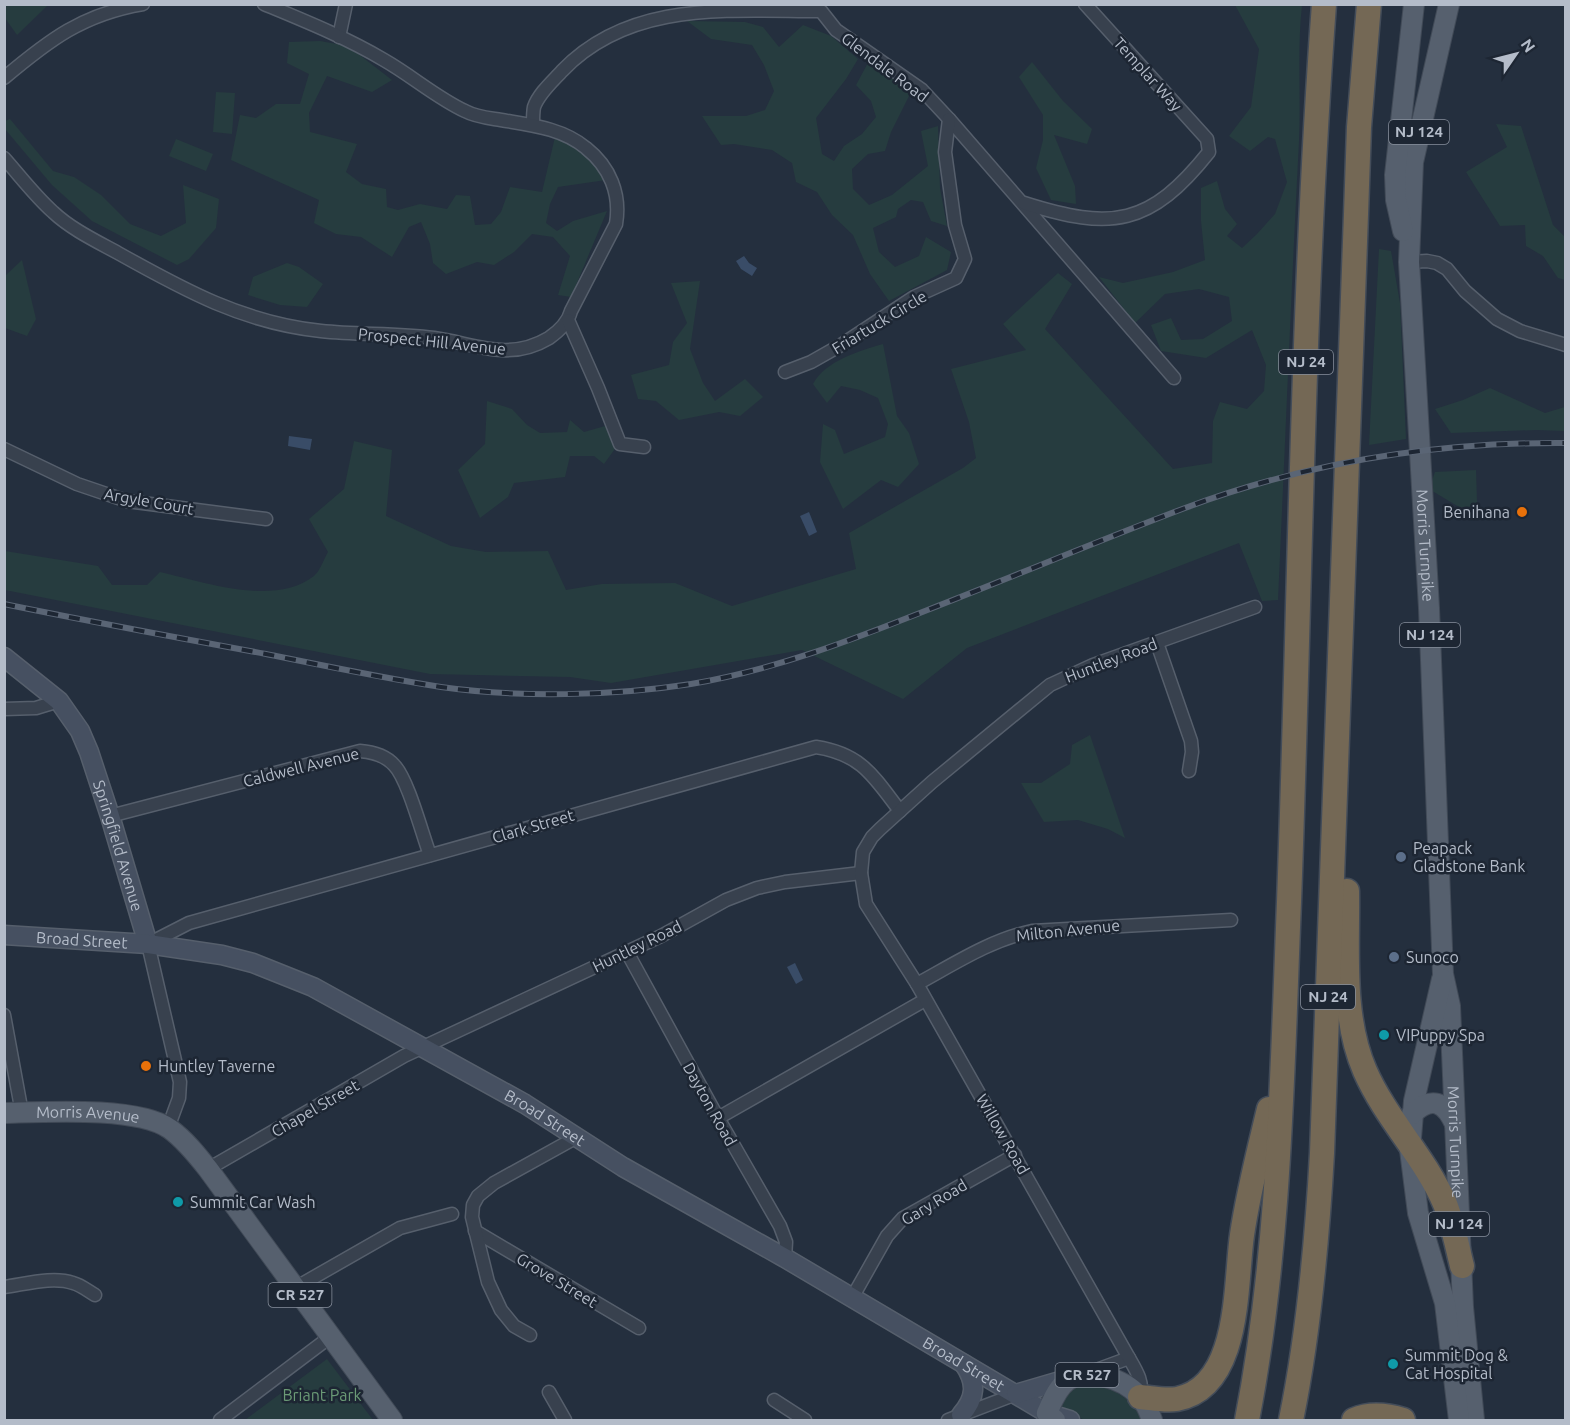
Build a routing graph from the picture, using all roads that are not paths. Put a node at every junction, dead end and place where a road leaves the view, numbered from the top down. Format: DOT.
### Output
graph roads {
  1 [pos="143,4"];
  2 [pos="264,4"];
  3 [pos="346,4"];
  4 [pos="1085,4"];
  5 [pos="1324,4"];
  6 [pos="1369,4"];
  7 [pos="1414,4"];
  8 [pos="1449,4"];
  9 [pos="771,8"];
  10 [pos="818,8"];
  11 [pos="339,37"];
  12 [pos="4,78"];
  13 [pos="949,119"];
  14 [pos="533,125"];
  15 [pos="4,158"];
  16 [pos="1023,203"];
  17 [pos="1409,262"];
  18 [pos="568,320"];
  19 [pos="1566,345"];
  20 [pos="785,372"];
  21 [pos="1174,378"];
  22 [pos="644,447"];
  23 [pos="4,449"];
  24 [pos="266,519"];
  25 [pos="1342,576"];
  26 [pos="1255,607"];
  27 [pos="1157,643"];
  28 [pos="4,657"];
  29 [pos="58,700"];
  30 [pos="4,709"];
  31 [pos="1189,771"];
  32 [pos="900,811"];
  33 [pos="110,816"];
  34 [pos="430,855"];
  35 [pos="861,873"];
  36 [pos="1231,920"];
  37 [pos="4,935"];
  38 [pos="148,944"];
  39 [pos="627,952"];
  40 [pos="1443,974"];
  41 [pos="917,984"];
  42 [pos="926,1000"];
  43 [pos="4,1015"];
  44 [pos="421,1047"];
  45 [pos="1283,1055"];
  46 [pos="13,1113"];
  47 [pos="1412,1114"];
  48 [pos="718,1118"];
  49 [pos="1455,1124"];
  50 [pos="168,1128"];
  51 [pos="577,1137"];
  52 [pos="1410,1145"];
  53 [pos="1015,1155"];
  54 [pos="208,1169"];
  55 [pos="453,1214"];
  56 [pos="475,1232"];
  57 [pos="785,1258"];
  58 [pos="1462,1266"];
  59 [pos="4,1287"];
  60 [pos="295,1288"];
  61 [pos="95,1295"];
  62 [pos="852,1298"];
  63 [pos="639,1328"];
  64 [pos="530,1335"];
  65 [pos="330,1336"];
  66 [pos="1129,1358"];
  67 [pos="964,1364"];
  68 [pos="1078,1375"];
  69 [pos="549,1392"];
  70 [pos="1016,1394"];
  71 [pos="1140,1397"];
  72 [pos="774,1400"];
  73 [pos="1051,1417"];
  74 [pos="955,1418"];
  75 [pos="220,1420"];
  76 [pos="392,1420"];
  77 [pos="565,1420"];
  78 [pos="806,1420"];
  79 [pos="1070,1420"];
  80 [pos="1152,1420"];
  81 [pos="1247,1420"];
  82 [pos="1292,1420"];
  83 [pos="1354,1420"];
  84 [pos="1403,1420"];
  85 [pos="1459,1420"];
  86 [pos="1474,1420"];
  1 -- 12 [label="street"];
  2 -- 11 [label="street, Prospect Hill Avenue"];
  3 -- 11 [label="street"];
  4 -- 16 [label="street, Templar Way"];
  5 -- 45 [label="highway, NJ 24"];
  6 -- 25 [label="highway, NJ 24"];
  7 -- 17 [label="main road, NJ 124"];
  8 -- 17 [label="main road, NJ 124"];
  9 -- 10 [label="street, Glendale Road"];
  9 -- 14 [label="street, Glendale Road"];
  10 -- 13 [label="street, Glendale Road"];
  11 -- 14 [label="street, Prospect Hill Avenue"];
  13 -- 16 [label="street, Glendale Road"];
  13 -- 20 [label="street, Friartuck Circle"];
  14 -- 18 [label="street, Prospect Hill Avenue"];
  15 -- 18 [label="street, Prospect Hill Avenue"];
  16 -- 21 [label="street, Glendale Road"];
  17 -- 19 [label="street"];
  17 -- 40 [label="main road, Morris Turnpike / NJ 124"];
  18 -- 22 [label="street"];
  23 -- 24 [label="street, Argyle Court"];
  25 -- 52 [label="highway"];
  25 -- 82 [label="highway, NJ 24"];
  26 -- 27 [label="street, Huntley Road"];
  27 -- 31 [label="street"];
  27 -- 32 [label="street, Huntley Road"];
  28 -- 29 [label="main road, Springfield Avenue"];
  29 -- 30 [label="street"];
  29 -- 33 [label="main road, Springfield Avenue"];
  32 -- 34 [label="street, Clark Street"];
  32 -- 35 [label="street, Huntley Road"];
  33 -- 34 [label="street, Caldwell Avenue"];
  33 -- 38 [label="main road, Springfield Avenue"];
  34 -- 38 [label="street, Clark Street"];
  35 -- 39 [label="street, Huntley Road"];
  35 -- 41 [label="street, Willow Road"];
  36 -- 41 [label="street, Milton Avenue"];
  37 -- 38 [label="main road, Broad Street"];
  38 -- 44 [label="main road, Broad Street"];
  38 -- 50 [label="street, Springfield Avenue"];
  39 -- 44 [label="street, Huntley Road"];
  39 -- 48 [label="street, Dayton Road"];
  40 -- 47 [label="main road, Morris Turnpike / NJ 124"];
  40 -- 49 [label="main road, Morris Turnpike / NJ 124"];
  41 -- 42 [label="street, Willow Road"];
  42 -- 48 [label="street"];
  42 -- 53 [label="street, Willow Road"];
  43 -- 46 [label="street"];
  44 -- 51 [label="main road, Broad Street"];
  44 -- 54 [label="street, Chapel Street"];
  45 -- 71 [label="highway"];
  45 -- 81 [label="highway, NJ 24"];
  46 -- 50 [label="main road, Morris Avenue / CR 527"];
  47 -- 49 [label="main road"];
  47 -- 52 [label="main road, Morris Turnpike / NJ 124"];
  48 -- 57 [label="street, Dayton Road"];
  49 -- 58 [label="main road, Morris Turnpike / NJ 124"];
  50 -- 54 [label="main road, CR 527"];
  51 -- 56 [label="street"];
  51 -- 57 [label="main road, Broad Street"];
  52 -- 58 [label="highway"];
  52 -- 85 [label="main road, Morris Turnpike / NJ 124"];
  53 -- 62 [label="street, Gary Road"];
  53 -- 66 [label="street, Willow Road"];
  54 -- 60 [label="main road, CR 527"];
  55 -- 60 [label="street"];
  56 -- 63 [label="street, Grove Street"];
  56 -- 64 [label="street"];
  57 -- 62 [label="main road, Broad Street"];
  58 -- 86 [label="main road, Morris Turnpike / NJ 124"];
  59 -- 61 [label="street"];
  60 -- 65 [label="main road, CR 527"];
  62 -- 67 [label="main road, Broad Street"];
  65 -- 75 [label="street"];
  65 -- 76 [label="main road, CR 527"];
  66 -- 68 [label="street"];
  66 -- 71 [label="street, Willow Road"];
  67 -- 70 [label="main road, Broad Street"];
  67 -- 74 [label="main road"];
  68 -- 70 [label="main road"];
  68 -- 71 [label="main road, CR 527"];
  68 -- 73 [label="main road, CR 527"];
  69 -- 77 [label="street"];
  70 -- 73 [label="main road, Broad Street"];
  70 -- 74 [label="street"];
  71 -- 80 [label="main road, CR 527"];
  72 -- 78 [label="street"];
  73 -- 79 [label="main road, Broad Street"];
  83 -- 84 [label="highway"];
}
